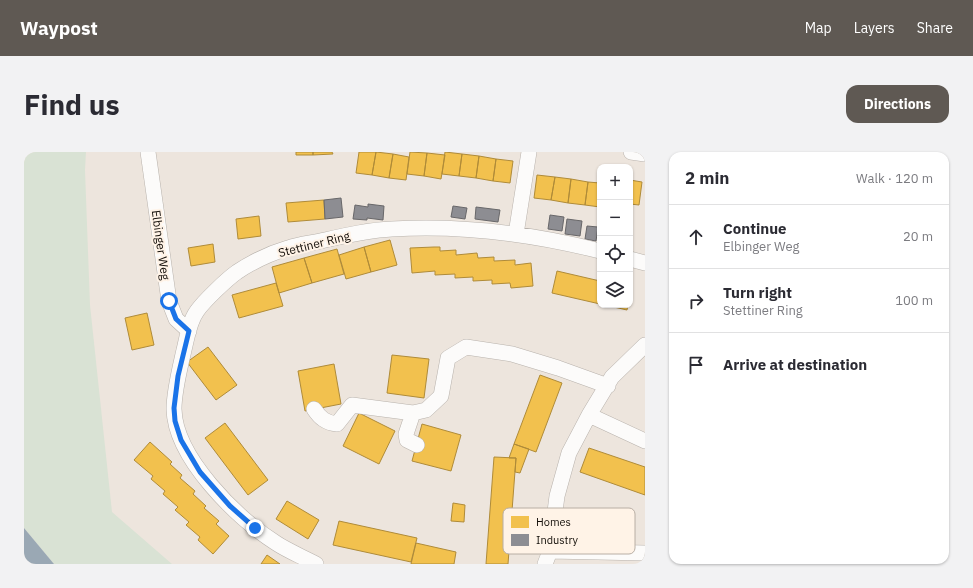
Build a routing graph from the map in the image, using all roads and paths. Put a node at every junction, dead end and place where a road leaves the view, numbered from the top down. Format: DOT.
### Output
graph roads {
  1 [pos="148,152"];
  2 [pos="530,152"];
  3 [pos="631,152"];
  4 [pos="645,154"];
  5 [pos="516,234"];
  6 [pos="597,251"];
  7 [pos="633,260"];
  8 [pos="645,263"];
  9 [pos="189,331"];
  10 [pos="645,345"];
  11 [pos="608,386"];
  12 [pos="314,409"];
  13 [pos="413,413"];
  14 [pos="588,415"];
  15 [pos="645,441"];
  16 [pos="417,445"];
  17 [pos="555,508"];
  18 [pos="635,553"];
  19 [pos="645,553"];
  20 [pos="620,554"];
  21 [pos="547,557"];
  22 [pos="316,564"];
  1 -- 9 [label="street, Elbinger Weg"];
  2 -- 5 [label="street"];
  3 -- 4 [label="street"];
  5 -- 6 [label="street, Stettiner Ring"];
  5 -- 9 [label="street, Stettiner Ring"];
  7 -- 8 [label="street"];
  9 -- 22 [label="street, Stettiner Ring"];
  10 -- 11 [label="street"];
  11 -- 13 [label="street"];
  11 -- 14 [label="street"];
  12 -- 13 [label="street"];
  13 -- 16 [label="street"];
  14 -- 15 [label="street"];
  14 -- 17 [label="street"];
  18 -- 19 [label="street"];
  20 -- 21 [label="street"];
}
